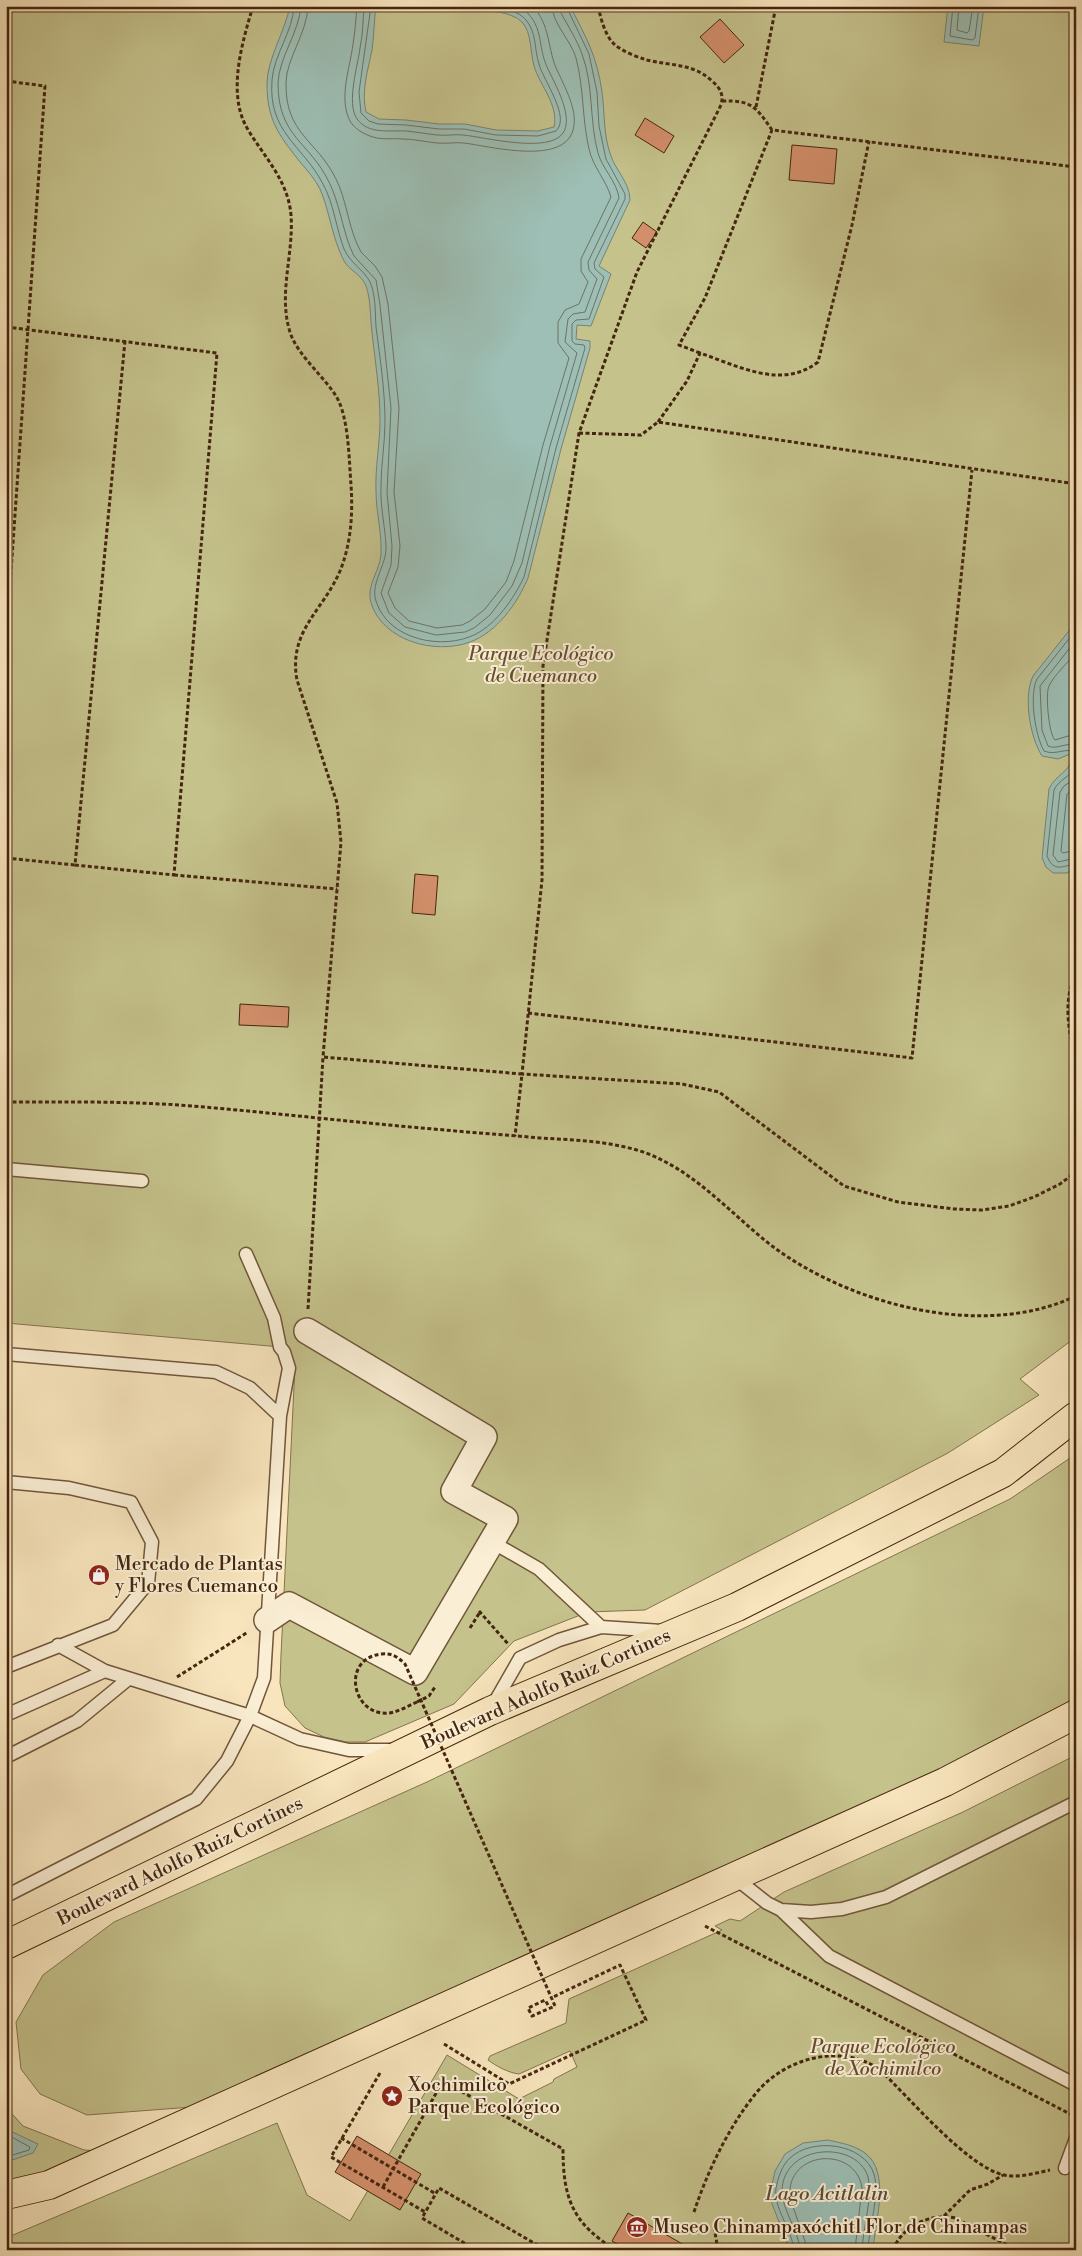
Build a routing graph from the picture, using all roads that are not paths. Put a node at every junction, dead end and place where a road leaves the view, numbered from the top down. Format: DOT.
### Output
graph roads {
  1 [pos="6,1169"];
  2 [pos="142,1181"];
  3 [pos="246,1254"];
  4 [pos="307,1331"];
  5 [pos="6,1354"];
  6 [pos="280,1416"];
  7 [pos="1076,1416"];
  8 [pos="6,1482"];
  9 [pos="492,1542"];
  10 [pos="267,1620"];
  11 [pos="601,1627"];
  12 [pos="674,1632"];
  13 [pos="58,1645"];
  14 [pos="6,1667"];
  15 [pos="105,1672"];
  16 [pos="127,1680"];
  17 [pos="490,1711"];
  18 [pos="1076,1714"];
  19 [pos="6,1715"];
  20 [pos="250,1716"];
  21 [pos="409,1750"];
  22 [pos="6,1757"];
  23 [pos="1076,1802"];
  24 [pos="734,1877"];
  25 [pos="6,1896"];
  26 [pos="781,1910"];
  27 [pos="6,1945"];
  28 [pos="1076,2084"];
  29 [pos="1076,2138"];
  30 [pos="1065,2168"];
  31 [pos="6,2195"];
  1 -- 2 [label="lane"];
  3 -- 6 [label="lane"];
  4 -- 9 [label="street"];
  5 -- 6 [label="lane"];
  6 -- 10 [label="lane"];
  7 -- 12 [label="highway, Boulevard Adolfo Ruiz Cortines"];
  8 -- 13 [label="lane"];
  9 -- 10 [label="street"];
  9 -- 11 [label="lane"];
  10 -- 20 [label="lane"];
  11 -- 12 [label="lane"];
  11 -- 17 [label="lane"];
  12 -- 17 [label="highway, Boulevard Adolfo Ruiz Cortines"];
  13 -- 14 [label="lane"];
  13 -- 15 [label="lane"];
  15 -- 16 [label="lane"];
  15 -- 19 [label="lane"];
  16 -- 20 [label="lane"];
  16 -- 22 [label="lane"];
  17 -- 21 [label="highway, Boulevard Adolfo Ruiz Cortines"];
  18 -- 24 [label="highway"];
  20 -- 21 [label="lane"];
  20 -- 25 [label="lane"];
  21 -- 27 [label="highway, Boulevard Adolfo Ruiz Cortines"];
  23 -- 26 [label="lane"];
  24 -- 26 [label="lane"];
  24 -- 31 [label="highway"];
  26 -- 28 [label="lane"];
  29 -- 30 [label="lane"];
}
